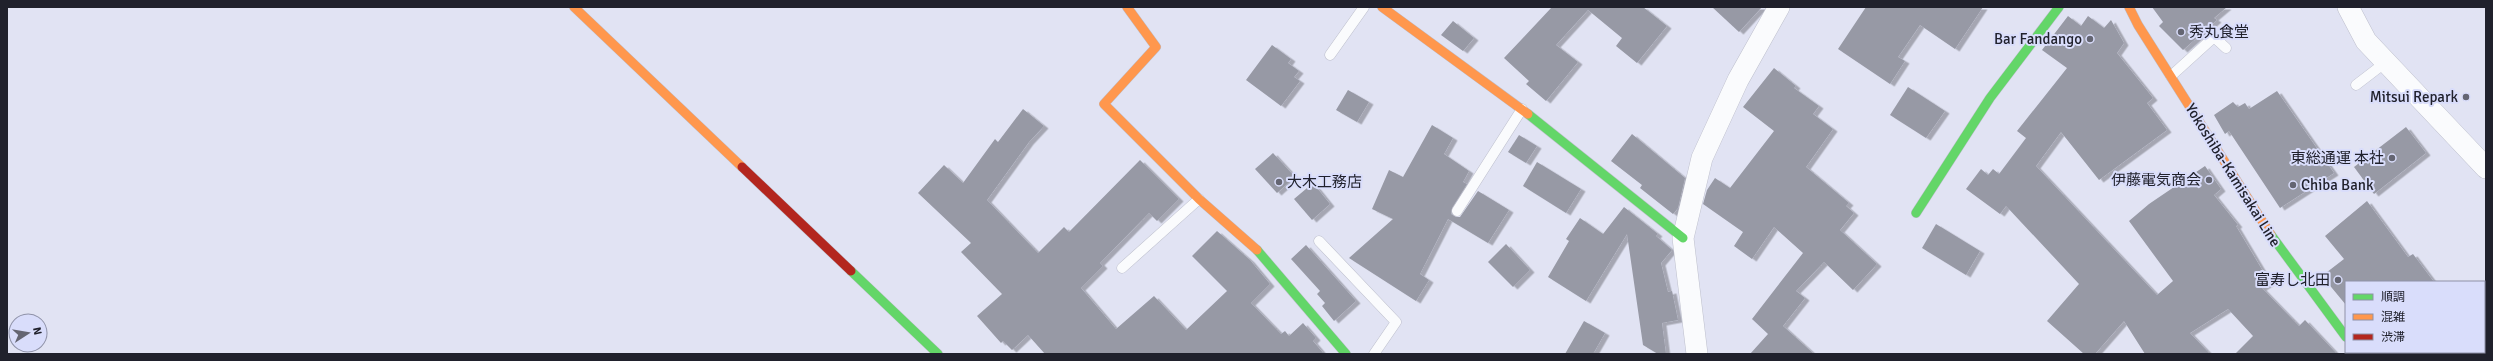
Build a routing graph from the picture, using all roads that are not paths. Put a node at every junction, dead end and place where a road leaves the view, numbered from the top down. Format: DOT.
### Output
graph roads {
  1 [pos="574,7"];
  2 [pos="1127,7"];
  3 [pos="1364,7"];
  4 [pos="1382,7"];
  5 [pos="1780,7"];
  6 [pos="2060,7"];
  7 [pos="2129,7"];
  8 [pos="2348,7"];
  9 [pos="2226,48"];
  10 [pos="1330,55"];
  11 [pos="2386,62"];
  12 [pos="2171,76"];
  13 [pos="2356,86"];
  14 [pos="1522,110"];
  15 [pos="2486,168"];
  16 [pos="1199,199"];
  17 [pos="1457,211"];
  18 [pos="1916,213"];
  19 [pos="1683,238"];
  20 [pos="1319,241"];
  21 [pos="1122,268"];
  22 [pos="2345,336"];
  23 [pos="938,354"];
  24 [pos="1346,354"];
  25 [pos="1374,354"];
  26 [pos="1697,354"];
  1 -- 23 [label="street"];
  2 -- 16 [label="street"];
  3 -- 10 [label="lane"];
  4 -- 14 [label="street"];
  5 -- 19 [label="street"];
  6 -- 18 [label="street"];
  7 -- 12 [label="street, Yokoshiba-Kamisakai Line"];
  8 -- 11 [label="street"];
  9 -- 12 [label="lane"];
  11 -- 13 [label="lane"];
  11 -- 15 [label="street"];
  12 -- 22 [label="street, Yokoshiba-Kamisakai Line"];
  14 -- 17 [label="lane"];
  14 -- 19 [label="street"];
  16 -- 21 [label="lane"];
  16 -- 24 [label="street"];
  19 -- 26 [label="street"];
  20 -- 25 [label="lane"];
}
